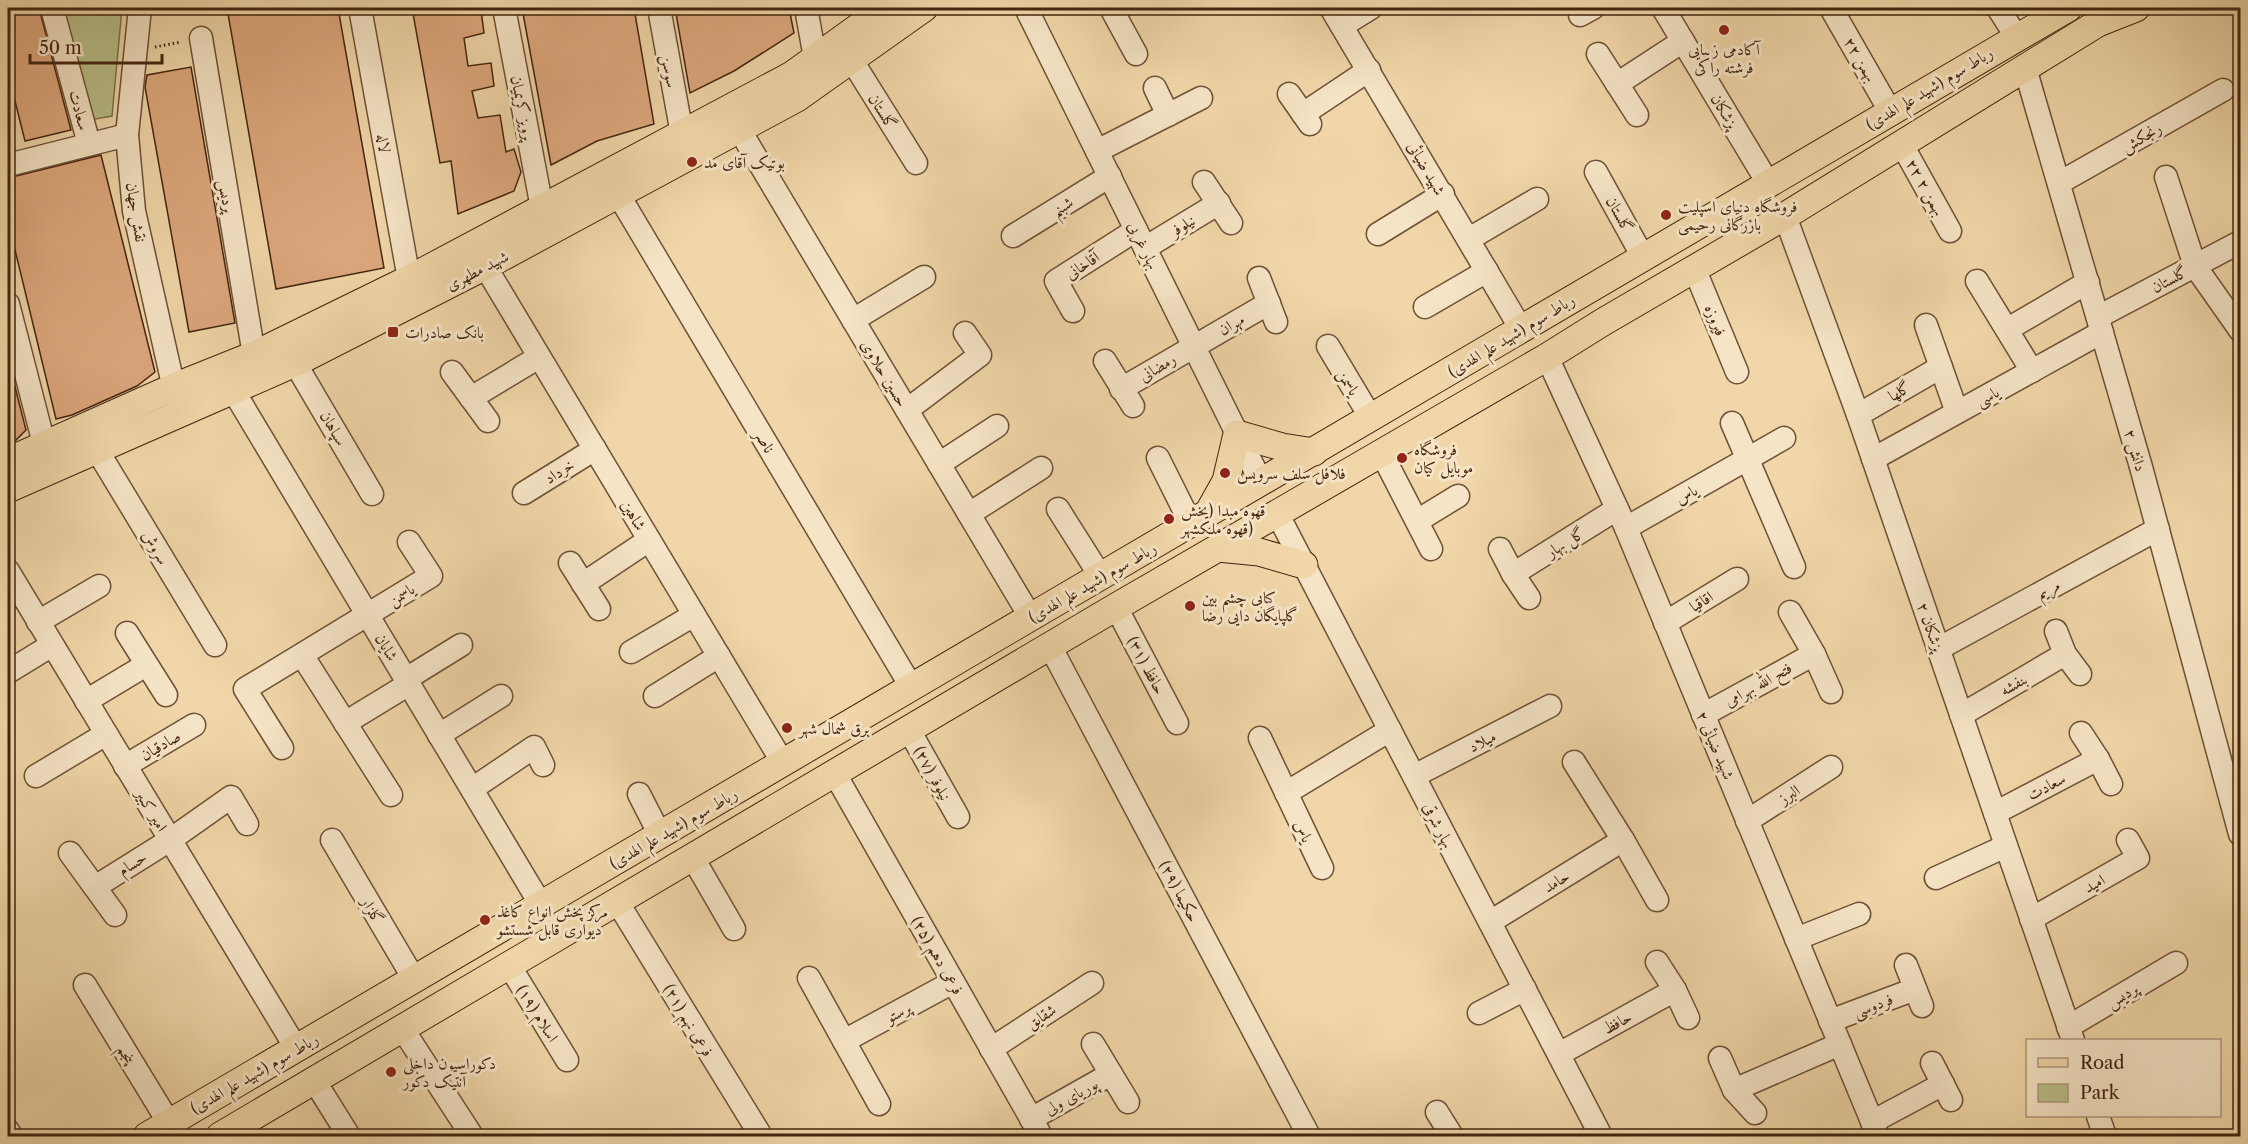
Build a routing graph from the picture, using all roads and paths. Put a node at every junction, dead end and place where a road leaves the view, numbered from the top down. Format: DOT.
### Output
graph roads {
  1 [pos="52,8"];
  2 [pos="140,8"];
  3 [pos="360,8"];
  4 [pos="504,8"];
  5 [pos="659,8"];
  6 [pos="806,8"];
  7 [pos="885,8"];
  8 [pos="924,8"];
  9 [pos="1026,8"];
  10 [pos="1111,8"];
  11 [pos="1371,8"];
  12 [pos="1663,8"];
  13 [pos="1832,8"];
  14 [pos="1998,8"];
  15 [pos="2068,8"];
  16 [pos="2136,8"];
  17 [pos="1337,17"];
  18 [pos="2016,36"];
  19 [pos="201,38"];
  20 [pos="1683,41"];
  21 [pos="136,51"];
  22 [pos="1136,54"];
  23 [pos="1598,54"];
  24 [pos="815,58"];
  25 [pos="851,59"];
  26 [pos="2025,68"];
  27 [pos="1369,70"];
  28 [pos="1617,84"];
  29 [pos="1155,88"];
  30 [pos="2223,90"];
  31 [pos="1289,94"];
  32 [pos="1201,98"];
  33 [pos="1890,111"];
  34 [pos="1168,115"];
  35 [pos="1637,115"];
  36 [pos="739,129"];
  37 [pos="682,134"];
  38 [pos="128,135"];
  39 [pos="1902,143"];
  40 [pos="89,144"];
  41 [pos="1097,151"];
  42 [pos="916,163"];
  43 [pos="8,165"];
  44 [pos="1596,172"];
  45 [pos="1110,176"];
  46 [pos="2166,177"];
  47 [pos="1204,182"];
  48 [pos="1768,183"];
  49 [pos="2059,183"];
  50 [pos="618,194"];
  51 [pos="1443,194"];
  52 [pos="1537,199"];
  53 [pos="1737,201"];
  54 [pos="1219,203"];
  55 [pos="542,208"];
  56 [pos="1785,216"];
  57 [pos="1231,223"];
  58 [pos="1950,231"];
  59 [pos="1378,234"];
  60 [pos="1013,236"];
  61 [pos="1141,239"];
  62 [pos="1468,239"];
  63 [pos="2241,242"];
  64 [pos="1635,262"];
  65 [pos="485,266"];
  66 [pos="2195,266"];
  67 [pos="1694,268"];
  68 [pos="1487,271"];
  69 [pos="924,277"];
  70 [pos="1259,278"];
  71 [pos="409,279"];
  72 [pos="1977,281"];
  73 [pos="2088,282"];
  74 [pos="8,304"];
  75 [pos="1425,307"];
  76 [pos="1073,311"];
  77 [pos="853,320"];
  78 [pos="1603,322"];
  79 [pos="1926,325"];
  80 [pos="2100,325"];
  81 [pos="1521,329"];
  82 [pos="2008,329"];
  83 [pos="2241,330"];
  84 [pos="964,333"];
  85 [pos="1193,345"];
  86 [pos="1328,346"];
  87 [pos="254,355"];
  88 [pos="539,357"];
  89 [pos="1547,357"];
  90 [pos="1105,361"];
  91 [pos="295,363"];
  92 [pos="1941,367"];
  93 [pos="2032,371"];
  94 [pos="452,372"];
  95 [pos="1737,372"];
  96 [pos="233,390"];
  97 [pos="471,398"];
  98 [pos="177,400"];
  99 [pos="1954,404"];
  100 [pos="907,411"];
  101 [pos="1858,415"];
  102 [pos="1371,418"];
  103 [pos="489,421"];
  104 [pos="1732,423"];
  105 [pos="997,426"];
  106 [pos="1237,434"];
  107 [pos="42,436"];
  108 [pos="1784,438"];
  109 [pos="594,449"];
  110 [pos="97,450"];
  111 [pos="1314,452"];
  112 [pos="1381,452"];
  113 [pos="1158,458"];
  114 [pos="1747,459"];
  115 [pos="1873,459"];
  116 [pos="8,461"];
  117 [pos="939,464"];
  118 [pos="1041,468"];
  119 [pos="1262,482"];
  120 [pos="8,489"];
  121 [pos="524,493"];
  122 [pos="372,494"];
  123 [pos="1458,496"];
  124 [pos="1058,509"];
  125 [pos="1277,513"];
  126 [pos="969,514"];
  127 [pos="1199,519"];
  128 [pos="1621,519"];
  129 [pos="1417,520"];
  130 [pos="2158,529"];
  131 [pos="649,540"];
  132 [pos="409,542"];
  133 [pos="1218,548"];
  134 [pos="1431,549"];
  135 [pos="1500,549"];
  136 [pos="570,563"];
  137 [pos="1304,565"];
  138 [pos="1794,567"];
  139 [pos="8,571"];
  140 [pos="1513,574"];
  141 [pos="1101,577"];
  142 [pos="1737,579"];
  143 [pos="584,584"];
  144 [pos="99,586"];
  145 [pos="1529,598"];
  146 [pos="1116,607"];
  147 [pos="599,609"];
  148 [pos="1790,612"];
  149 [pos="367,615"];
  150 [pos="694,615"];
  151 [pos="1031,618"];
  152 [pos="39,622"];
  153 [pos="1665,623"];
  154 [pos="2056,631"];
  155 [pos="127,633"];
  156 [pos="52,645"];
  157 [pos="215,645"];
  158 [pos="461,645"];
  159 [pos="1050,646"];
  160 [pos="1938,649"];
  161 [pos="631,652"];
  162 [pos="1814,654"];
  163 [pos="2065,654"];
  164 [pos="302,655"];
  165 [pos="719,656"];
  166 [pos="146,665"];
  167 [pos="8,672"];
  168 [pos="2080,674"];
  169 [pos="407,682"];
  170 [pos="912,688"];
  171 [pos="1831,692"];
  172 [pos="166,695"];
  173 [pos="501,696"];
  174 [pos="655,696"];
  175 [pos="86,701"];
  176 [pos="1550,706"];
  177 [pos="1703,715"];
  178 [pos="1961,715"];
  179 [pos="345,723"];
  180 [pos="1177,723"];
  181 [pos="194,725"];
  182 [pos="909,730"];
  183 [pos="1390,730"];
  184 [pos="2081,733"];
  185 [pos="106,734"];
  186 [pos="439,735"];
  187 [pos="1260,738"];
  188 [pos="282,748"];
  189 [pos="539,756"];
  190 [pos="2098,759"];
  191 [pos="1574,762"];
  192 [pos="783,763"];
  193 [pos="125,766"];
  194 [pos="1831,767"];
  195 [pos="835,774"];
  196 [pos="36,776"];
  197 [pos="1414,776"];
  198 [pos="2111,784"];
  199 [pos="472,789"];
  200 [pos="1286,793"];
  201 [pos="639,794"];
  202 [pos="391,795"];
  203 [pos="715,805"];
  204 [pos="1995,813"];
  205 [pos="958,817"];
  206 [pos="1747,821"];
  207 [pos="247,824"];
  208 [pos="2241,834"];
  209 [pos="730,837"];
  210 [pos="170,840"];
  211 [pos="332,840"];
  212 [pos="1623,840"];
  213 [pos="2128,840"];
  214 [pos="650,841"];
  215 [pos="2006,846"];
  216 [pos="70,853"];
  217 [pos="693,858"];
  218 [pos="1322,868"];
  219 [pos="1936,878"];
  220 [pos="657,880"];
  221 [pos="95,887"];
  222 [pos="1657,900"];
  223 [pos="618,903"];
  224 [pos="541,905"];
  225 [pos="1859,914"];
  226 [pos="115,915"];
  227 [pos="2031,919"];
  228 [pos="1490,922"];
  229 [pos="734,929"];
  230 [pos="1796,939"];
  231 [pos="1657,962"];
  232 [pos="2176,963"];
  233 [pos="509,965"];
  234 [pos="1906,965"];
  235 [pos="808,978"];
  236 [pos="414,979"];
  237 [pos="953,982"];
  238 [pos="1092,983"];
  239 [pos="85,985"];
  240 [pos="1525,989"];
  241 [pos="1675,990"];
  242 [pos="1479,1013"];
  243 [pos="1688,1018"];
  244 [pos="1830,1021"];
  245 [pos="402,1028"];
  246 [pos="2070,1034"];
  247 [pos="844,1041"];
  248 [pos="1093,1044"];
  249 [pos="1840,1044"];
  250 [pos="296,1048"];
  251 [pos="991,1049"];
  252 [pos="1558,1054"];
  253 [pos="1720,1058"];
  254 [pos="567,1060"];
  255 [pos="1932,1063"];
  256 [pos="1111,1074"];
  257 [pos="314,1080"];
  258 [pos="1734,1090"];
  259 [pos="1128,1102"];
  260 [pos="879,1104"];
  261 [pos="1437,1112"];
  262 [pos="1755,1113"];
  263 [pos="2098,1117"];
  264 [pos="1036,1128"];
  265 [pos="158,1130"];
  266 [pos="1875,1130"];
  267 [pos="8,1131"];
  268 [pos="11,1137"];
  269 [pos="220,1137"];
  270 [pos="349,1137"];
  271 [pos="472,1137"];
  272 [pos="761,1137"];
  273 [pos="1309,1137"];
  274 [pos="1452,1137"];
  275 [pos="1601,1137"];
  276 [pos="2105,1137"];
  1 -- 40 [label="street, سعادت"];
  2 -- 21 [label="street, نقش جهان"];
  3 -- 71 [label="street, لاله"];
  4 -- 55 [label="street, پرویز کریمیان"];
  5 -- 37 [label="street, سوسن"];
  6 -- 24 [label="street"];
  7 -- 24 [label="main road, شهید مطهری"];
  8 -- 25 [label="main road, شهید مطهری"];
  9 -- 41 [label="street, بهار غربی"];
  10 -- 22 [label="street"];
  11 -- 17 [label="street"];
  12 -- 20 [label="street, پزشکان"];
  13 -- 33 [label="street, ۲۲ بهمن"];
  14 -- 18 [label="street"];
  15 -- 18 [label="main road, رباط سوم (شهید علم الهدی)"];
  16 -- 26 [label="main road, رباط سوم (شهید علم الهدی)"];
  17 -- 27 [label="street, شهید ضیائی"];
  18 -- 33 [label="main road, رباط سوم (شهید علم الهدی)"];
  19 -- 21 [label="path"];
  19 -- 87 [label="street, پردیس"];
  20 -- 28 [label="street"];
  20 -- 48 [label="street, پزشکان"];
  21 -- 38 [label="street, نقش جهان"];
  23 -- 28 [label="street"];
  24 -- 37 [label="main road, شهید مطهری"];
  25 -- 36 [label="main road, شهید مطهری"];
  25 -- 42 [label="street, گلستان"];
  26 -- 39 [label="main road, رباط سوم (شهید علم الهدی)"];
  26 -- 49 [label="street, دانش ۲"];
  27 -- 31 [label="street"];
  27 -- 51 [label="street, شهید ضیائی"];
  28 -- 35 [label="street"];
  29 -- 34 [label="street"];
  30 -- 49 [label="street, رنجکش"];
  32 -- 34 [label="street"];
  33 -- 48 [label="main road, رباط سوم (شهید علم الهدی)"];
  34 -- 41 [label="street"];
  36 -- 50 [label="main road, شهید مطهری"];
  36 -- 77 [label="street, حسین حلاوی"];
  37 -- 55 [label="main road, شهید مطهری"];
  38 -- 40 [label="street"];
  38 -- 98 [label="street, نقش جهان"];
  39 -- 56 [label="main road, رباط سوم (شهید علم الهدی)"];
  39 -- 58 [label="street, ۲۲ بهمن ۲"];
  40 -- 43 [label="street"];
  41 -- 45 [label="street, بهار غربی"];
  44 -- 64 [label="street, گلستان"];
  45 -- 60 [label="street, شبنم"];
  45 -- 61 [label="street, بهار غربی"];
  46 -- 66 [label="street"];
  47 -- 54 [label="street"];
  48 -- 53 [label="main road, رباط سوم (شهید علم الهدی)"];
  49 -- 73 [label="street, دانش ۲"];
  50 -- 65 [label="main road, شهید مطهری"];
  50 -- 170 [label="street, ناصر"];
  51 -- 59 [label="street"];
  51 -- 62 [label="street, شهید ضیائی"];
  52 -- 62 [label="street"];
  53 -- 64 [label="main road, رباط سوم (شهید علم الهدی)"];
  53 -- 67 [label="main road"];
  54 -- 57 [label="street"];
  54 -- 61 [label="street, نیلوفر"];
  55 -- 71 [label="main road, شهید مطهری"];
  56 -- 67 [label="main road, رباط سوم (شهید علم الهدی)"];
  56 -- 101 [label="street, پزشکان ۲"];
  61 -- 76 [label="street, آقاخانی"];
  61 -- 85 [label="street, بهار غربی"];
  62 -- 68 [label="street, شهید ضیائی"];
  63 -- 66 [label="street, گلستان"];
  64 -- 78 [label="main road"];
  64 -- 81 [label="main road, رباط سوم (شهید علم الهدی)"];
  65 -- 88 [label="street, شاهین"];
  65 -- 91 [label="main road, شهید مطهری"];
  66 -- 80 [label="street, گلستان"];
  66 -- 83 [label="street"];
  67 -- 78 [label="main road, رباط سوم (شهید علم الهدی)"];
  67 -- 95 [label="street, فیروزه"];
  68 -- 75 [label="street"];
  68 -- 81 [label="street, شهید ضیائی"];
  69 -- 77 [label="street"];
  70 -- 85 [label="street, مهران"];
  71 -- 87 [label="main road, شهید مطهری"];
  72 -- 82 [label="street"];
  73 -- 80 [label="street, دانش ۲"];
  73 -- 82 [label="street"];
  74 -- 107 [label="street"];
  77 -- 100 [label="street, حسین حلاوی"];
  78 -- 89 [label="main road, رباط سوم (شهید علم الهدی)"];
  79 -- 92 [label="street"];
  80 -- 93 [label="street, یاسی"];
  80 -- 130 [label="street, دانش ۲"];
  81 -- 102 [label="main road, رباط سوم (شهید علم الهدی)"];
  82 -- 93 [label="street"];
  84 -- 100 [label="street"];
  85 -- 90 [label="street, رمضانی"];
  85 -- 106 [label="street, بهار غربی"];
  86 -- 102 [label="street, یاسمن"];
  87 -- 98 [label="main road, شهید مطهری"];
  88 -- 97 [label="street"];
  88 -- 109 [label="street, شاهین"];
  89 -- 112 [label="main road, رباط سوم (شهید علم الهدی)"];
  89 -- 128 [label="street, شهید ضیائی ۲"];
  91 -- 96 [label="main road, شهید مطهری"];
  91 -- 122 [label="street, سپاهان"];
  92 -- 99 [label="street"];
  92 -- 101 [label="street, گلها"];
  93 -- 115 [label="street, یاسی"];
  94 -- 97 [label="street"];
  96 -- 98 [label="main road, شهید مطهری"];
  96 -- 149 [label="street, شایان"];
  97 -- 103 [label="street"];
  98 -- 110 [label="main road, شهید مطهری"];
  98 -- 116 [label="main road, شهید مطهری"];
  100 -- 117 [label="street, حسین حلاوی"];
  101 -- 115 [label="street, پزشکان ۲"];
  102 -- 111 [label="main road, رباط سوم (شهید علم الهدی)"];
  104 -- 114 [label="street"];
  105 -- 117 [label="street"];
  106 -- 111 [label="main road"];
  106 -- 119 [label="street, بهار غربی"];
  106 -- 127 [label="main road"];
  108 -- 114 [label="street, یاس"];
  109 -- 121 [label="street, خرداد"];
  109 -- 131 [label="street, شاهین"];
  110 -- 120 [label="main road, شهید مطهری"];
  110 -- 157 [label="street, سروش"];
  111 -- 119 [label="main road, رباط سوم (شهید علم الهدی)"];
  112 -- 125 [label="main road, رباط سوم (شهید علم الهدی)"];
  112 -- 129 [label="street"];
  113 -- 127 [label="street"];
  114 -- 128 [label="street, یاس"];
  114 -- 138 [label="street"];
  115 -- 160 [label="street, پزشکان ۲"];
  117 -- 126 [label="street, حسین حلاوی"];
  118 -- 126 [label="street"];
  119 -- 125 [label="main road"];
  119 -- 127 [label="main road, رباط سوم (شهید علم الهدی)"];
  123 -- 129 [label="street"];
  124 -- 141 [label="street"];
  125 -- 133 [label="main road, رباط سوم (شهید علم الهدی)"];
  125 -- 137 [label="street, بهار شرقی"];
  126 -- 151 [label="street, حسین حلاوی"];
  127 -- 141 [label="main road, رباط سوم (شهید علم الهدی)"];
  128 -- 140 [label="street, گل بهار"];
  128 -- 153 [label="street, شهید ضیائی ۲"];
  129 -- 134 [label="street"];
  130 -- 160 [label="street, مریم"];
  130 -- 208 [label="street, دانش ۲"];
  131 -- 143 [label="street"];
  131 -- 150 [label="street, شاهین"];
  132 -- 149 [label="street, یاسمن"];
  133 -- 137 [label="main road"];
  133 -- 146 [label="main road, رباط سوم (شهید علم الهدی)"];
  135 -- 140 [label="street"];
  136 -- 143 [label="street"];
  137 -- 183 [label="street, بهار شرقی"];
  139 -- 152 [label="street, امیر کبیر"];
  140 -- 145 [label="street"];
  141 -- 151 [label="main road, رباط سوم (شهید علم الهدی)"];
  142 -- 153 [label="street, اقاقیا"];
  143 -- 147 [label="street"];
  144 -- 152 [label="street"];
  146 -- 159 [label="main road, رباط سوم (شهید علم الهدی)"];
  146 -- 180 [label="street, حافظ (۳۱)"];
  148 -- 162 [label="street"];
  149 -- 164 [label="street"];
  149 -- 169 [label="street, شایان"];
  150 -- 161 [label="street"];
  150 -- 165 [label="street, شاهین"];
  151 -- 170 [label="main road, رباط سوم (شهید علم الهدی)"];
  152 -- 156 [label="street, امیر کبیر"];
  153 -- 177 [label="street, شهید ضیائی ۲"];
  154 -- 163 [label="street"];
  155 -- 166 [label="street"];
  156 -- 167 [label="street"];
  156 -- 175 [label="street, امیر کبیر"];
  158 -- 169 [label="street"];
  159 -- 182 [label="main road, رباط سوم (شهید علم الهدی)"];
  159 -- 273 [label="street, حکیما (۲۹)"];
  160 -- 178 [label="street, پزشکان ۲"];
  162 -- 171 [label="street"];
  162 -- 177 [label="street, فتح الله بهرامی"];
  163 -- 168 [label="street"];
  163 -- 178 [label="street, بنفشه"];
  164 -- 179 [label="street"];
  164 -- 188 [label="street"];
  165 -- 174 [label="street"];
  165 -- 192 [label="street, شاهین"];
  166 -- 172 [label="street"];
  166 -- 175 [label="street"];
  169 -- 179 [label="street"];
  169 -- 186 [label="street, شایان"];
  170 -- 192 [label="main road, رباط سوم (شهید علم الهدی)"];
  173 -- 186 [label="street"];
  175 -- 185 [label="street, امیر کبیر"];
  176 -- 197 [label="street, میلاد"];
  177 -- 206 [label="street, شهید ضیائی ۲"];
  178 -- 204 [label="street, پزشکان ۲"];
  179 -- 202 [label="street"];
  181 -- 193 [label="street, صادقیان"];
  182 -- 195 [label="main road, رباط سوم (شهید علم الهدی)"];
  182 -- 205 [label="street, نیلوفر (۲۷)"];
  183 -- 197 [label="street, بهار شرقی"];
  183 -- 200 [label="street"];
  184 -- 190 [label="street"];
  185 -- 193 [label="street, امیر کبیر"];
  185 -- 196 [label="street"];
  186 -- 199 [label="street, شایان"];
  187 -- 200 [label="street, یاس"];
  189 -- 199 [label="street"];
  190 -- 198 [label="street"];
  190 -- 204 [label="street, سعادت"];
  191 -- 212 [label="street"];
  192 -- 203 [label="main road, رباط سوم (شهید علم الهدی)"];
  193 -- 210 [label="street, امیر کبیر"];
  194 -- 206 [label="street, البرز"];
  195 -- 209 [label="main road, رباط سوم (شهید علم الهدی)"];
  195 -- 237 [label="street, فرعی دهم (۲۵)"];
  197 -- 228 [label="street, بهار شرقی"];
  199 -- 224 [label="street, شایان"];
  200 -- 218 [label="street, یاس"];
  201 -- 214 [label="street"];
  203 -- 209 [label="main road"];
  203 -- 214 [label="main road, رباط سوم (شهید علم الهدی)"];
  204 -- 215 [label="street, پزشکان ۲"];
  206 -- 230 [label="street, شهید ضیائی ۲"];
  207 -- 210 [label="street, حسام"];
  209 -- 217 [label="main road, رباط سوم (شهید علم الهدی)"];
  210 -- 221 [label="street, حسام"];
  210 -- 250 [label="street, امیر کبیر"];
  211 -- 236 [label="street, گلزار"];
  212 -- 222 [label="street"];
  212 -- 228 [label="street, حامد"];
  213 -- 227 [label="street, امید"];
  214 -- 220 [label="main road"];
  214 -- 224 [label="main road, رباط سوم (شهید علم الهدی)"];
  215 -- 219 [label="street"];
  215 -- 227 [label="street, پزشکان ۲"];
  216 -- 221 [label="street"];
  217 -- 220 [label="main road, رباط سوم (شهید علم الهدی)"];
  217 -- 229 [label="street"];
  220 -- 223 [label="main road, رباط سوم (شهید علم الهدی)"];
  221 -- 226 [label="street"];
  223 -- 233 [label="main road, رباط سوم (شهید علم الهدی)"];
  223 -- 272 [label="street, فرعی نهم (۲۱)"];
  224 -- 236 [label="main road, رباط سوم (شهید علم الهدی)"];
  225 -- 230 [label="street"];
  227 -- 246 [label="street, پزشکان ۲"];
  228 -- 240 [label="street, بهار شرقی"];
  230 -- 244 [label="street, شهید ضیائی ۲"];
  231 -- 241 [label="street"];
  232 -- 246 [label="street, پردیس"];
  233 -- 245 [label="main road, رباط سوم (شهید علم الهدی)"];
  233 -- 254 [label="street, اسلام (۱۹)"];
  234 -- 244 [label="street, فردوسی"];
  235 -- 247 [label="street"];
  236 -- 250 [label="main road, رباط سوم (شهید علم الهدی)"];
  237 -- 247 [label="street, پرستو"];
  237 -- 251 [label="street, فرعی دهم (۲۵)"];
  238 -- 251 [label="street, شقایق"];
  239 -- 265 [label="street, پنجم"];
  240 -- 242 [label="street"];
  240 -- 252 [label="street, بهار شرقی"];
  241 -- 243 [label="street"];
  241 -- 252 [label="street, حافظ"];
  244 -- 249 [label="street, شهید ضیائی ۲"];
  245 -- 257 [label="main road, رباط سوم (شهید علم الهدی)"];
  245 -- 271 [label="street"];
  247 -- 260 [label="street"];
  248 -- 256 [label="street, پوریای ولی"];
  249 -- 258 [label="street"];
  249 -- 266 [label="street, شهید ضیائی ۲"];
  250 -- 265 [label="main road, رباط سوم (شهید علم الهدی)"];
  251 -- 264 [label="street, فرعی دهم (۲۵)"];
  252 -- 275 [label="street, بهار شرقی"];
  253 -- 258 [label="street"];
  255 -- 266 [label="street"];
  256 -- 259 [label="street, پوریای ولی"];
  256 -- 264 [label="street, پوریای ولی"];
  257 -- 269 [label="main road, رباط سوم (شهید علم الهدی)"];
  257 -- 270 [label="street"];
  258 -- 262 [label="street"];
  261 -- 274 [label="street"];
  263 -- 276 [label="street"];
  267 -- 268 [label="street"];
}
